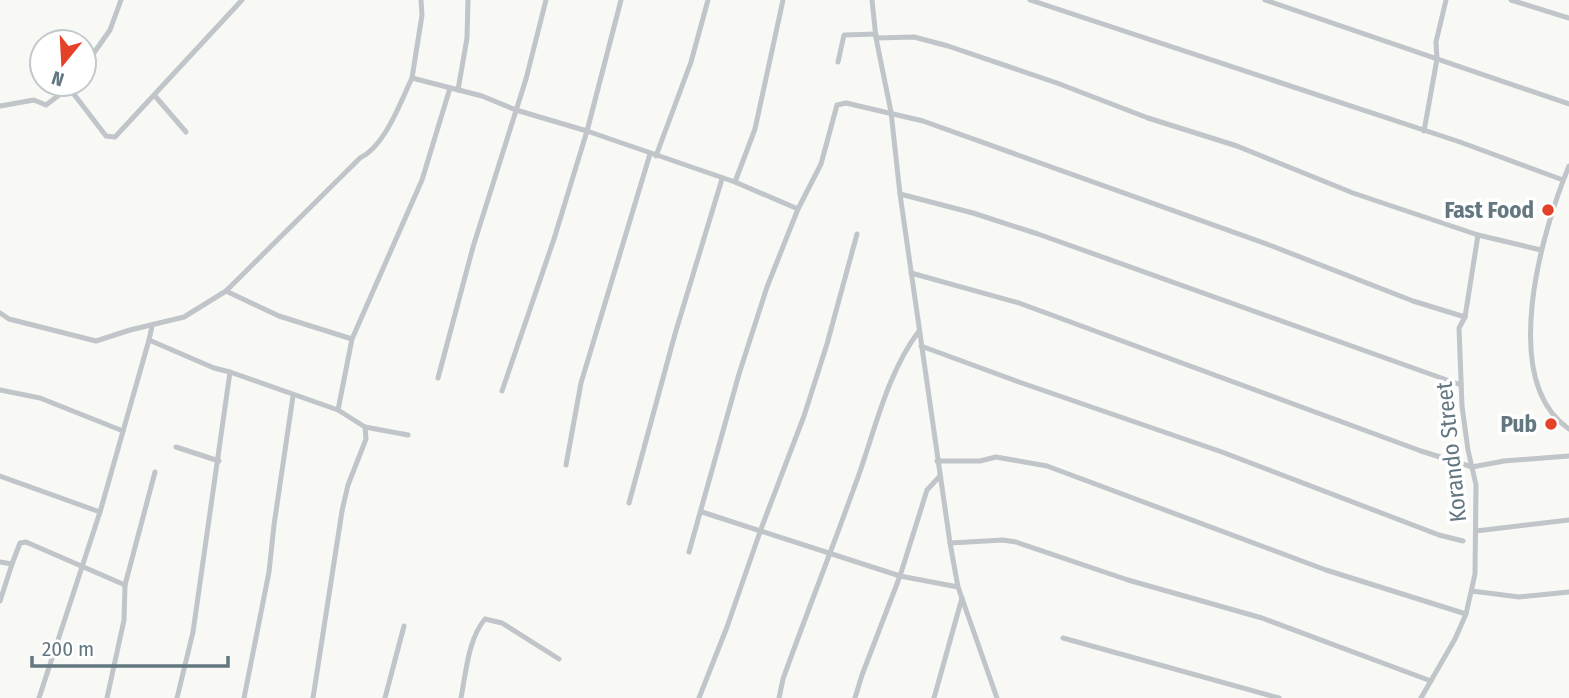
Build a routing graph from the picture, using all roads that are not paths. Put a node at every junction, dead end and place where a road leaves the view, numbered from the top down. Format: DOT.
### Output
graph roads {
  1 [pos="121,0"];
  2 [pos="242,0"];
  3 [pos="421,0"];
  4 [pos="468,0"];
  5 [pos="546,0"];
  6 [pos="621,0"];
  7 [pos="708,0"];
  8 [pos="783,0"];
  9 [pos="872,0"];
  10 [pos="1030,0"];
  11 [pos="1265,0"];
  12 [pos="1446,0"];
  13 [pos="1511,0"];
  14 [pos="1569,18"];
  15 [pos="876,36"];
  16 [pos="98,47"];
  17 [pos="1437,59"];
  18 [pos="838,62"];
  19 [pos="412,78"];
  20 [pos="454,89"];
  21 [pos="155,96"];
  22 [pos="55,98"];
  23 [pos="76,98"];
  24 [pos="1569,104"];
  25 [pos="0,106"];
  26 [pos="516,110"];
  27 [pos="891,112"];
  28 [pos="587,131"];
  29 [pos="1424,131"];
  30 [pos="186,132"];
  31 [pos="653,155"];
  32 [pos="1569,166"];
  33 [pos="722,178"];
  34 [pos="1563,180"];
  35 [pos="736,182"];
  36 [pos="900,194"];
  37 [pos="1559,194"];
  38 [pos="1569,196"];
  39 [pos="798,209"];
  40 [pos="857,234"];
  41 [pos="1478,235"];
  42 [pos="1541,250"];
  43 [pos="911,273"];
  44 [pos="226,291"];
  45 [pos="0,313"];
  46 [pos="1465,317"];
  47 [pos="152,326"];
  48 [pos="919,331"];
  49 [pos="352,339"];
  50 [pos="149,340"];
  51 [pos="921,346"];
  52 [pos="230,372"];
  53 [pos="438,378"];
  54 [pos="1461,385"];
  55 [pos="0,390"];
  56 [pos="502,391"];
  57 [pos="293,396"];
  58 [pos="338,411"];
  59 [pos="365,427"];
  60 [pos="1569,429"];
  61 [pos="123,431"];
  62 [pos="408,435"];
  63 [pos="176,447"];
  64 [pos="1569,456"];
  65 [pos="219,461"];
  66 [pos="937,461"];
  67 [pos="566,465"];
  68 [pos="1472,467"];
  69 [pos="155,472"];
  70 [pos="0,476"];
  71 [pos="940,477"];
  72 [pos="629,503"];
  73 [pos="100,512"];
  74 [pos="702,512"];
  75 [pos="1569,520"];
  76 [pos="761,529"];
  77 [pos="1476,531"];
  78 [pos="1463,541"];
  79 [pos="950,543"];
  80 [pos="689,552"];
  81 [pos="829,553"];
  82 [pos="0,562"];
  83 [pos="12,564"];
  84 [pos="83,567"];
  85 [pos="900,576"];
  86 [pos="125,585"];
  87 [pos="958,587"];
  88 [pos="1472,591"];
  89 [pos="1569,592"];
  90 [pos="962,598"];
  91 [pos="0,601"];
  92 [pos="1466,614"];
  93 [pos="404,626"];
  94 [pos="1063,638"];
  95 [pos="559,659"];
  96 [pos="1431,681"];
  97 [pos="39,698"];
  98 [pos="107,698"];
  99 [pos="177,698"];
  100 [pos="244,698"];
  101 [pos="313,698"];
  102 [pos="385,698"];
  103 [pos="461,698"];
  104 [pos="699,698"];
  105 [pos="779,698"];
  106 [pos="855,698"];
  107 [pos="934,698"];
  108 [pos="997,698"];
  109 [pos="1279,698"];
  110 [pos="1421,698"];
  1 -- 16 [label="street"];
  2 -- 21 [label="street"];
  3 -- 19 [label="street"];
  4 -- 20 [label="street"];
  5 -- 26 [label="street"];
  6 -- 28 [label="street"];
  7 -- 31 [label="street"];
  8 -- 35 [label="street"];
  9 -- 15 [label="street"];
  10 -- 29 [label="street"];
  11 -- 17 [label="street"];
  12 -- 17 [label="street"];
  13 -- 14 [label="street"];
  15 -- 18 [label="street"];
  15 -- 27 [label="street"];
  15 -- 41 [label="street"];
  17 -- 24 [label="street"];
  17 -- 29 [label="street"];
  19 -- 20 [label="street"];
  19 -- 44 [label="street"];
  20 -- 26 [label="street"];
  20 -- 49 [label="street"];
  21 -- 23 [label="street"];
  21 -- 30 [label="street"];
  22 -- 25 [label="street"];
  26 -- 28 [label="street"];
  26 -- 53 [label="street"];
  27 -- 36 [label="street"];
  27 -- 39 [label="street"];
  27 -- 46 [label="street"];
  28 -- 31 [label="street"];
  28 -- 56 [label="street"];
  29 -- 34 [label="street"];
  31 -- 33 [label="street"];
  31 -- 67 [label="street"];
  32 -- 34 [label="street"];
  33 -- 35 [label="street"];
  33 -- 72 [label="street"];
  34 -- 37 [label="street"];
  35 -- 39 [label="street"];
  36 -- 43 [label="street"];
  36 -- 54 [label="street"];
  37 -- 38 [label="street"];
  37 -- 42 [label="street"];
  39 -- 74 [label="street"];
  40 -- 76 [label="street"];
  41 -- 42 [label="street"];
  41 -- 46 [label="street, Korando Street"];
  42 -- 60 [label="street"];
  43 -- 48 [label="street"];
  43 -- 68 [label="street"];
  44 -- 47 [label="street"];
  44 -- 49 [label="street"];
  45 -- 47 [label="street"];
  46 -- 54 [label="street, Korando Street"];
  47 -- 50 [label="street"];
  48 -- 51 [label="street"];
  48 -- 81 [label="street"];
  49 -- 58 [label="street"];
  50 -- 52 [label="street"];
  50 -- 61 [label="street"];
  51 -- 66 [label="street"];
  51 -- 78 [label="street"];
  52 -- 57 [label="street"];
  52 -- 65 [label="street"];
  54 -- 68 [label="street, Korando Street"];
  55 -- 61 [label="street"];
  57 -- 58 [label="street"];
  57 -- 100 [label="street"];
  58 -- 59 [label="street"];
  59 -- 62 [label="street"];
  59 -- 101 [label="street"];
  61 -- 73 [label="street"];
  63 -- 65 [label="street"];
  64 -- 68 [label="street"];
  65 -- 99 [label="street"];
  66 -- 71 [label="street"];
  66 -- 92 [label="street"];
  68 -- 77 [label="street, Korando Street"];
  69 -- 86 [label="street"];
  70 -- 73 [label="street"];
  71 -- 79 [label="street"];
  71 -- 85 [label="street"];
  73 -- 84 [label="street"];
  74 -- 76 [label="street"];
  74 -- 80 [label="street"];
  75 -- 77 [label="street"];
  76 -- 81 [label="street"];
  76 -- 104 [label="street"];
  77 -- 88 [label="street, Korando Street"];
  79 -- 87 [label="street"];
  79 -- 96 [label="street"];
  81 -- 85 [label="street"];
  81 -- 105 [label="street"];
  82 -- 83 [label="street"];
  83 -- 84 [label="street"];
  83 -- 91 [label="street"];
  84 -- 86 [label="street"];
  84 -- 97 [label="street"];
  85 -- 87 [label="street"];
  85 -- 106 [label="street"];
  86 -- 98 [label="street"];
  87 -- 90 [label="street"];
  88 -- 89 [label="street"];
  88 -- 92 [label="street, Korando Street"];
  90 -- 107 [label="street"];
  90 -- 108 [label="street"];
  92 -- 96 [label="street, Korando Street"];
  93 -- 102 [label="street"];
  94 -- 109 [label="street"];
  95 -- 103 [label="street"];
  96 -- 110 [label="street, Korando Street"];
}
